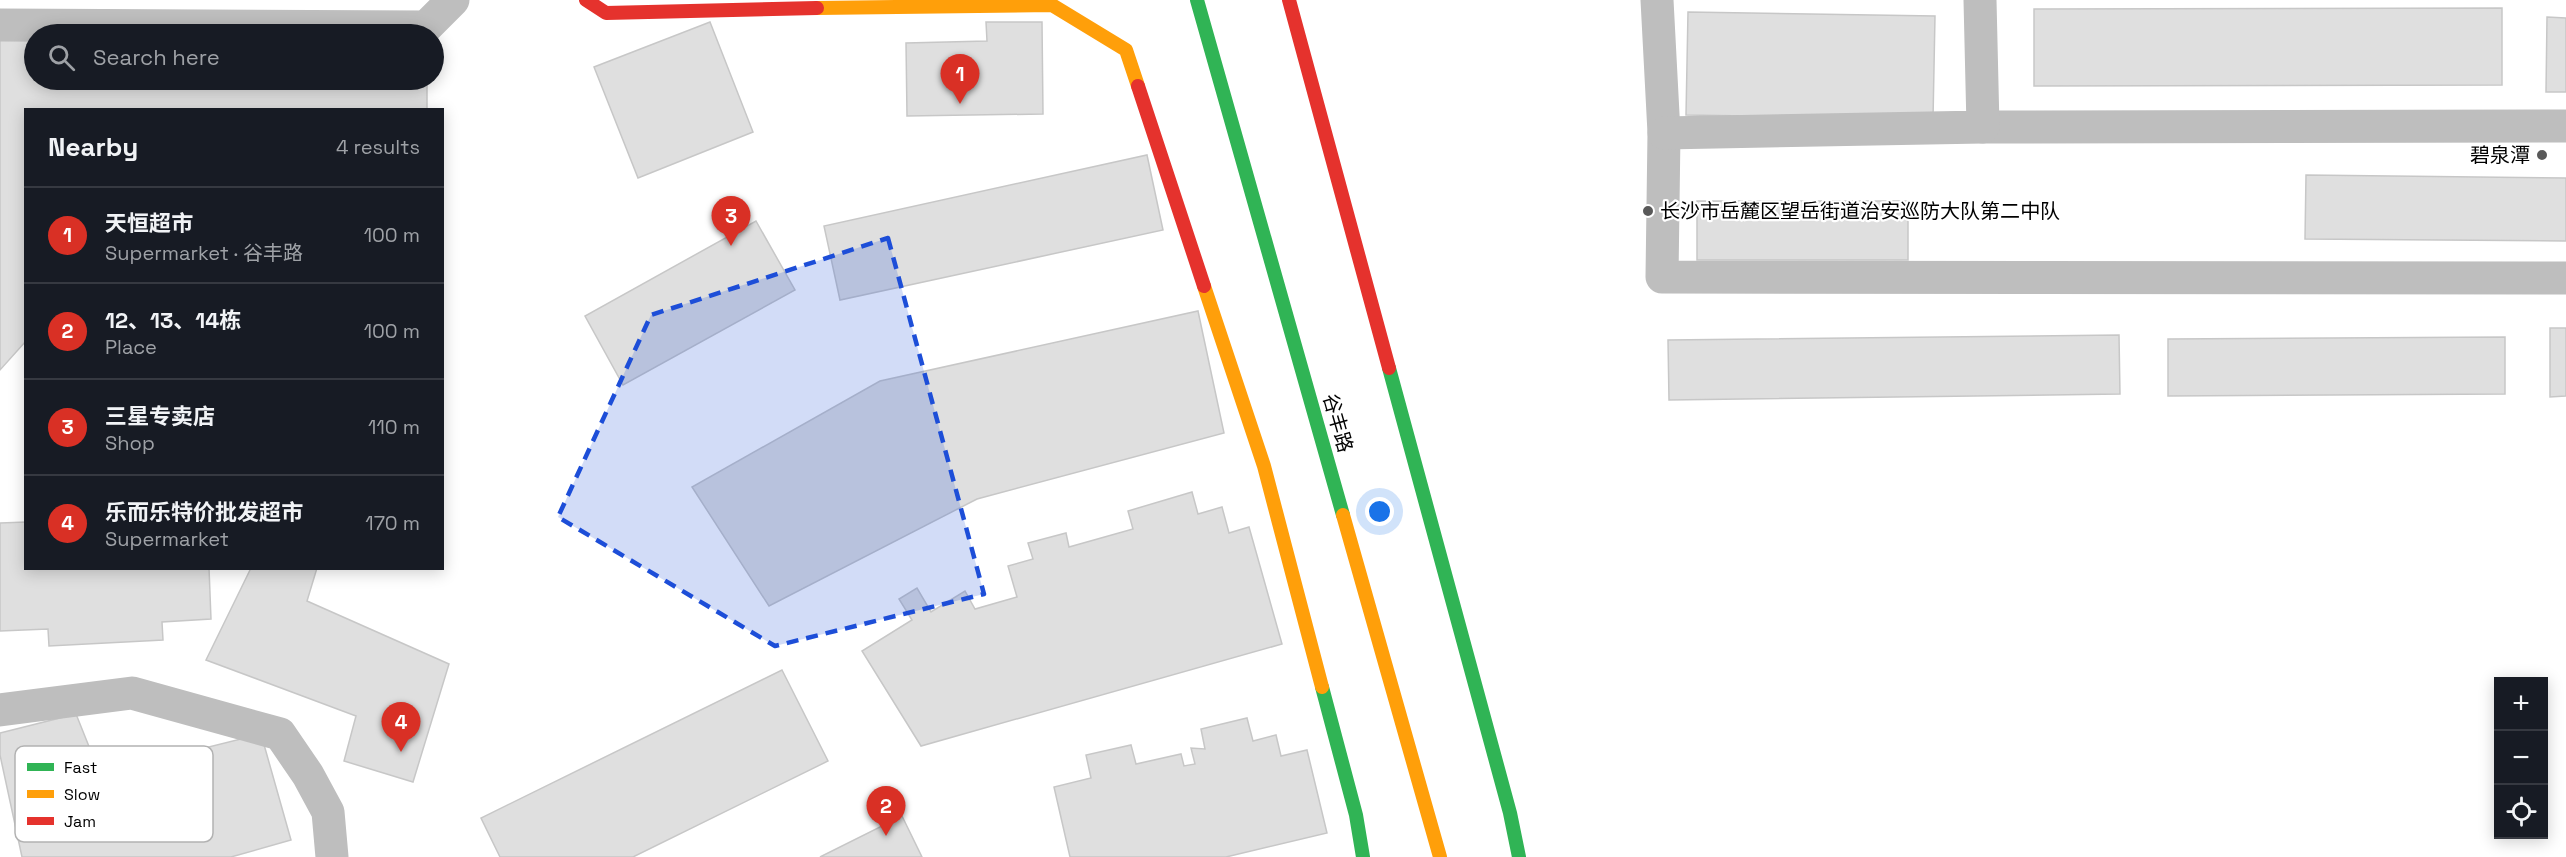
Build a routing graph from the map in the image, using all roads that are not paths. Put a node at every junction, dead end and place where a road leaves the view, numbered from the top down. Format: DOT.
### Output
graph roads {
  1 [pos="453,0"];
  2 [pos="586,0"];
  3 [pos="1197,0"];
  4 [pos="1289,0"];
  5 [pos="1657,0"];
  6 [pos="1980,0"];
  7 [pos="429,24"];
  8 [pos="0,25"];
  9 [pos="24,25"];
  10 [pos="2566,126"];
  11 [pos="1983,127"];
  12 [pos="1664,133"];
  13 [pos="2566,278"];
  14 [pos="0,710"];
  15 [pos="332,857"];
  16 [pos="1364,857"];
  17 [pos="1440,857"];
  18 [pos="1519,857"];
  1 -- 7 [label="street"];
  2 -- 16 [label="street"];
  3 -- 17 [label="street, 谷丰路"];
  4 -- 18 [label="street"];
  5 -- 12 [label="street"];
  6 -- 11 [label="street"];
  8 -- 9 [label="street"];
  10 -- 11 [label="street"];
  11 -- 12 [label="street"];
  12 -- 13 [label="street"];
  14 -- 15 [label="street"];
}
